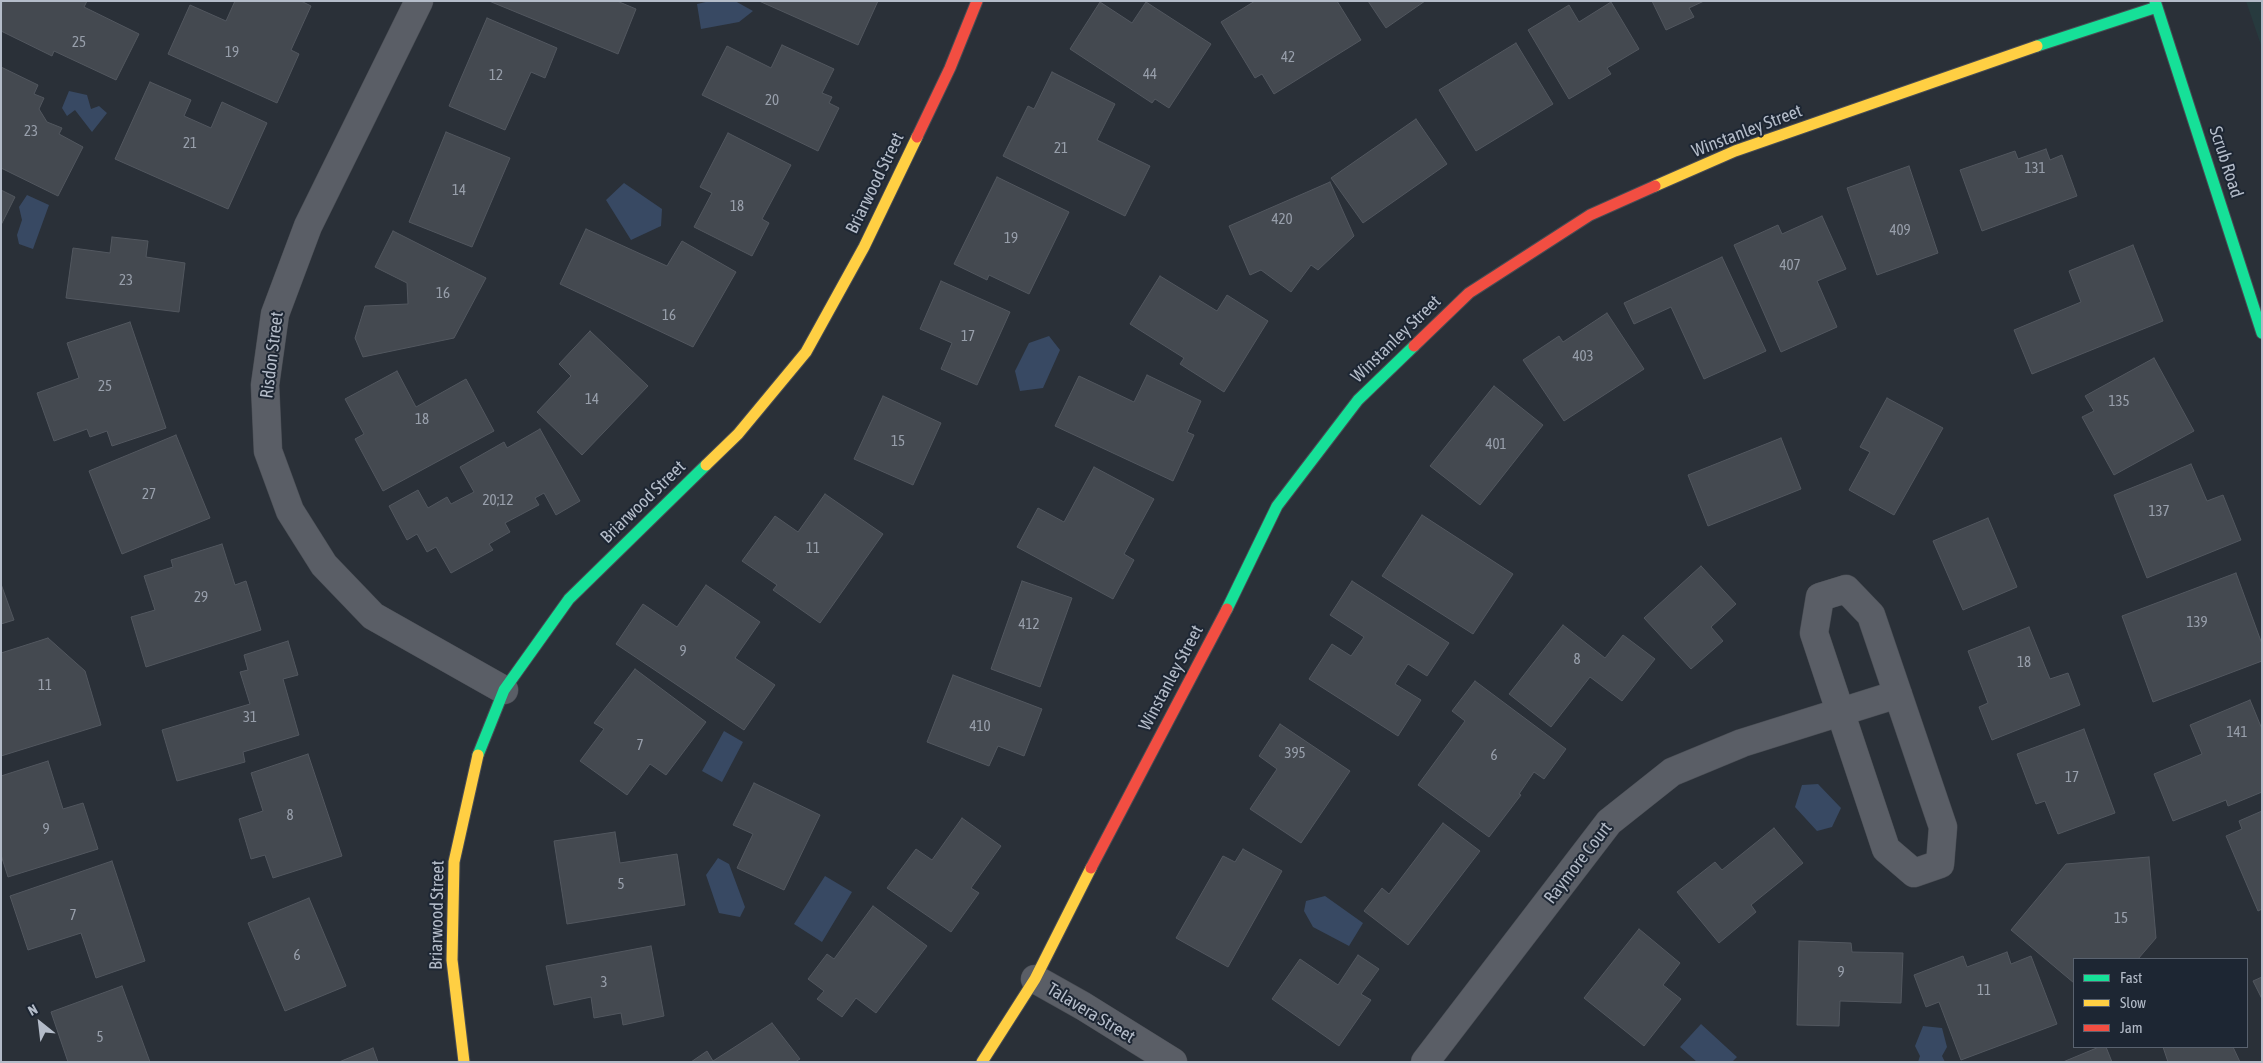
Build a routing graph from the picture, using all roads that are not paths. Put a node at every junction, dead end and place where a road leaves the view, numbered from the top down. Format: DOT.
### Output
graph roads {
  1 [pos="419,1"];
  2 [pos="977,1"];
  3 [pos="2156,4"];
  4 [pos="2262,333"];
  5 [pos="504,690"];
  6 [pos="1898,694"];
  7 [pos="1841,712"];
  8 [pos="1035,979"];
  9 [pos="464,1062"];
  10 [pos="982,1062"];
  11 [pos="1173,1062"];
  12 [pos="1425,1062"];
  1 -- 5 [label="street, Risdon Street"];
  2 -- 5 [label="street, Briarwood Street"];
  3 -- 4 [label="street, Scrub Road"];
  3 -- 8 [label="street, Winstanley Street"];
  5 -- 9 [label="street, Briarwood Street"];
  6 -- 7 [label="street, Raymore Court"];
  6 -- 7 [label="street"];
  6 -- 7 [label="street"];
  7 -- 12 [label="street, Raymore Court"];
  8 -- 10 [label="street, Winstanley Street"];
  8 -- 11 [label="street, Talavera Street"];
}
